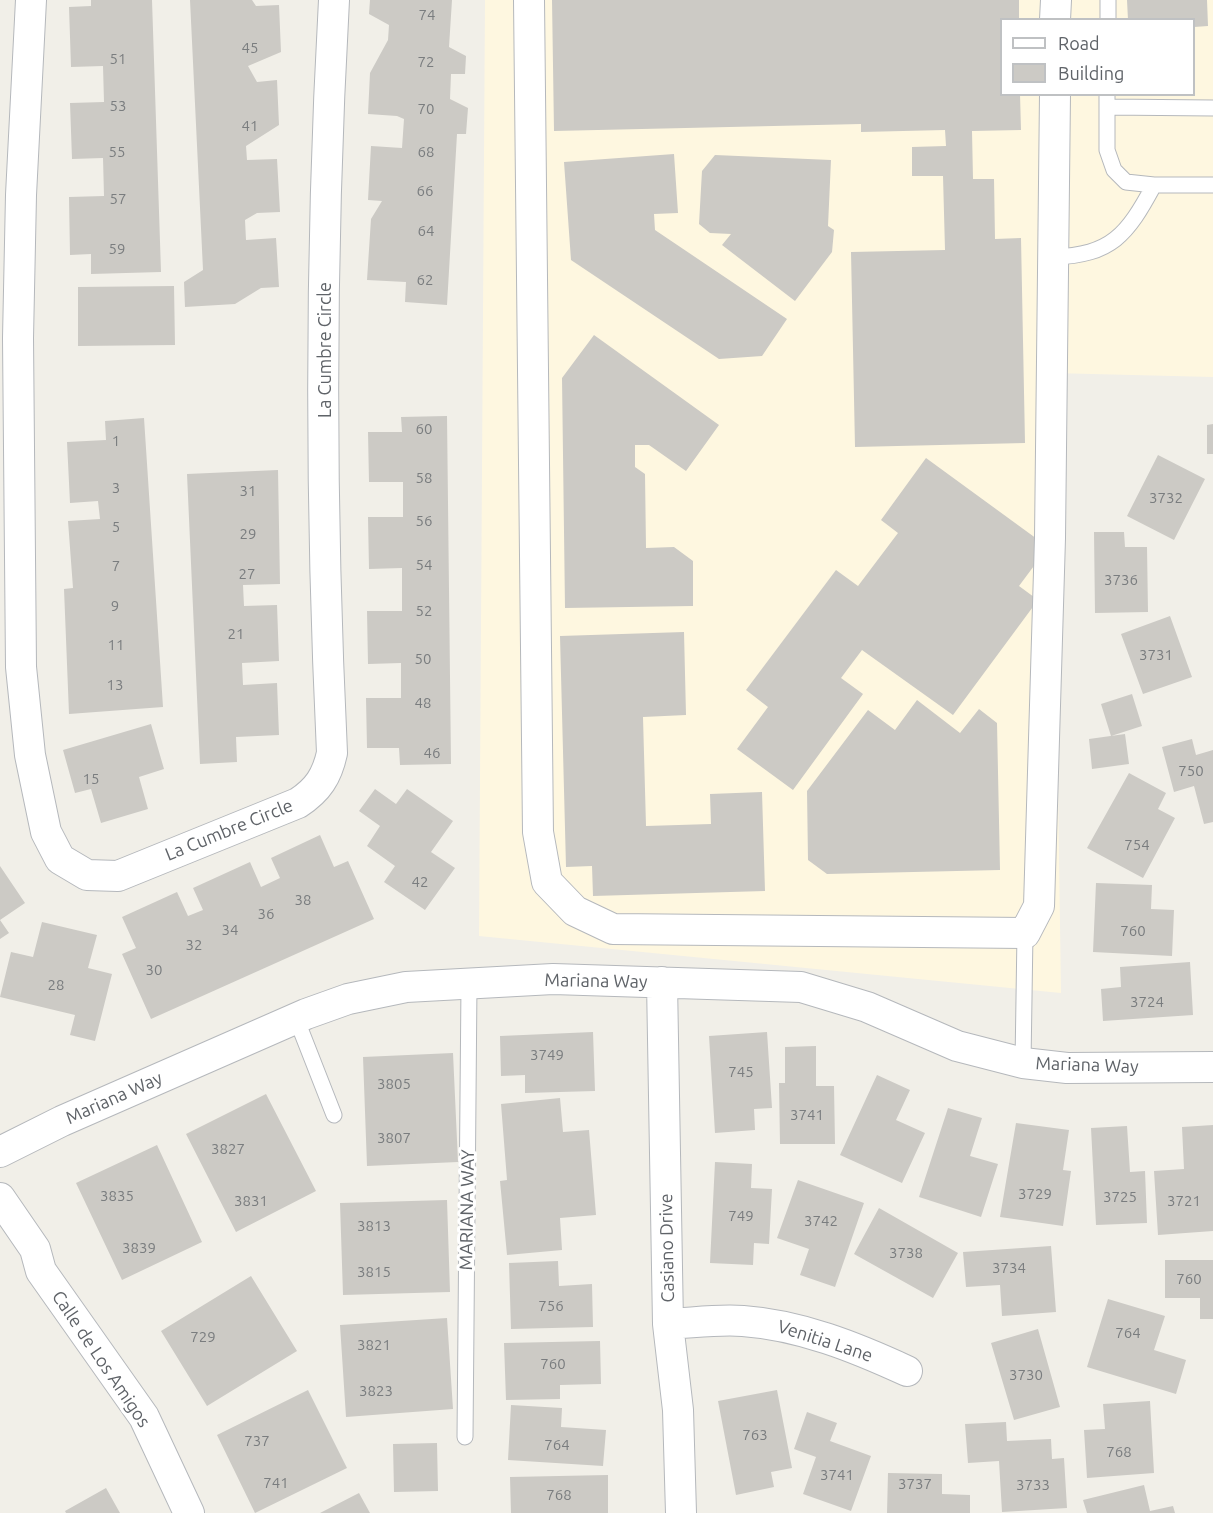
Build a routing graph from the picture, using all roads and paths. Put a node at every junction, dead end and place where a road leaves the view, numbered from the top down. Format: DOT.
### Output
graph roads {
  1 [pos="31,0"];
  2 [pos="334,0"];
  3 [pos="529,0"];
  4 [pos="1056,0"];
  5 [pos="1108,0"];
  6 [pos="1055,18"];
  7 [pos="1108,18"];
  8 [pos="1055,96"];
  9 [pos="1107,101"];
  10 [pos="1213,108"];
  11 [pos="1154,185"];
  12 [pos="1213,185"];
  13 [pos="1053,257"];
  14 [pos="9,338"];
  15 [pos="1025,933"];
  16 [pos="662,982"];
  17 [pos="469,984"];
  18 [pos="296,1018"];
  19 [pos="1023,1063"];
  20 [pos="1213,1067"];
  21 [pos="334,1115"];
  22 [pos="0,1152"];
  23 [pos="0,1198"];
  24 [pos="0,1232"];
  25 [pos="41,1271"];
  26 [pos="668,1324"];
  27 [pos="907,1371"];
  28 [pos="465,1437"];
  29 [pos="189,1513"];
  30 [pos="681,1513"];
  1 -- 14 [label="street, La Cumbre Circle"];
  2 -- 14 [label="street, La Cumbre Circle"];
  3 -- 15 [label="street"];
  4 -- 6 [label="street"];
  5 -- 7 [label="lane"];
  8 -- 13 [label="street"];
  9 -- 10 [label="lane"];
  9 -- 11 [label="lane"];
  11 -- 12 [label="lane"];
  11 -- 13 [label="lane"];
  13 -- 15 [label="street"];
  15 -- 19 [label="lane"];
  16 -- 17 [label="street, Mariana Way"];
  16 -- 19 [label="street, Mariana Way"];
  16 -- 26 [label="street, Casiano Drive"];
  17 -- 18 [label="street, Mariana Way"];
  17 -- 28 [label="lane, MARIANA WAY"];
  18 -- 21 [label="lane"];
  18 -- 22 [label="street, Mariana Way"];
  19 -- 20 [label="street, Mariana Way"];
  23 -- 25 [label="street, Calle de Los Amigos"];
  24 -- 25 [label="street, Calle de Los Amigos"];
  25 -- 29 [label="street, Calle de Los Amigos"];
  26 -- 27 [label="street, Venitia Lane"];
  26 -- 30 [label="street, Casiano Drive"];
}
